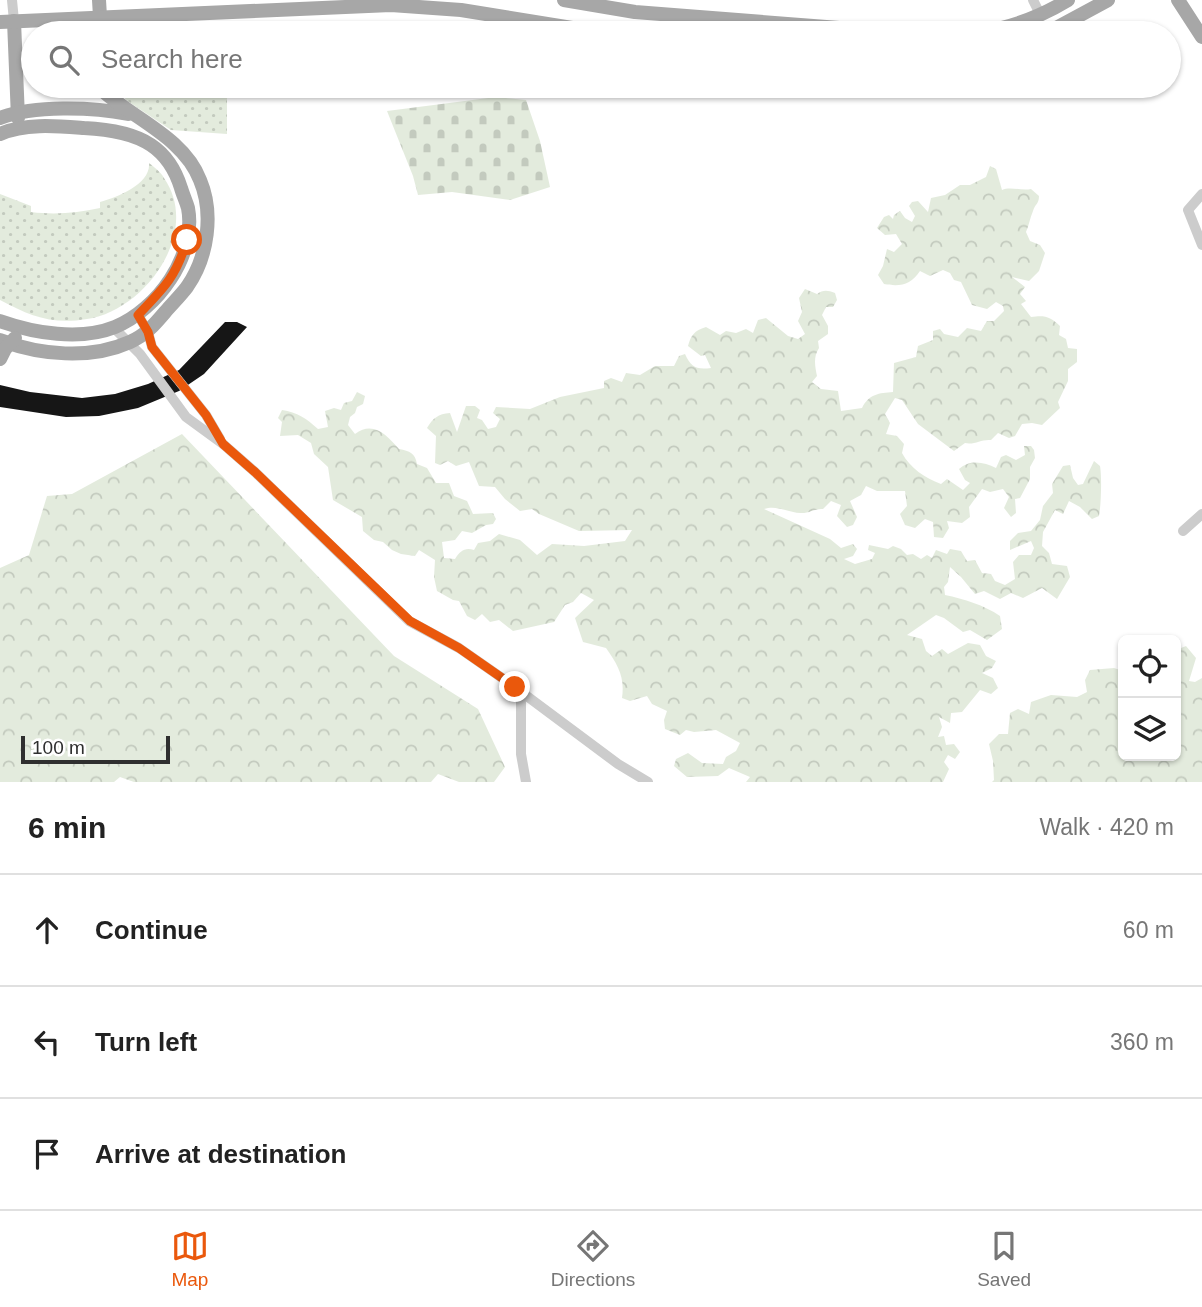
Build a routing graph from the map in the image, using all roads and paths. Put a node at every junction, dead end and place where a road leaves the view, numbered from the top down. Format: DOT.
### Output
graph roads {
  1 [pos="12,0"];
  2 [pos="99,0"];
  3 [pos="564,0"];
  4 [pos="1033,0"];
  5 [pos="1068,0"];
  6 [pos="1108,0"];
  7 [pos="1178,0"];
  8 [pos="211,7"];
  9 [pos="1040,14"];
  10 [pos="101,18"];
  11 [pos="30,21"];
  12 [pos="529,21"];
  13 [pos="750,21"];
  14 [pos="1021,21"];
  15 [pos="1069,21"];
  16 [pos="7,22"];
  17 [pos="1202,37"];
  18 [pos="17,85"];
  19 [pos="102,98"];
  20 [pos="113,98"];
  21 [pos="103,109"];
  22 [pos="0,111"];
  23 [pos="18,111"];
  24 [pos="132,115"];
  25 [pos="0,118"];
  26 [pos="19,129"];
  27 [pos="103,129"];
  28 [pos="0,134"];
  29 [pos="1202,194"];
  30 [pos="1202,245"];
  31 [pos="138,315"];
  32 [pos="0,321"];
  33 [pos="114,328"];
  34 [pos="23,330"];
  35 [pos="148,332"];
  36 [pos="5,342"];
  37 [pos="129,343"];
  38 [pos="0,359"];
  39 [pos="223,444"];
  40 [pos="1202,514"];
  41 [pos="1183,531"];
  42 [pos="515,687"];
  43 [pos="526,782"];
  44 [pos="648,782"];
  1 -- 16 [label="street"];
  2 -- 10 [label="main road"];
  3 -- 13 [label="main road"];
  4 -- 9 [label="street"];
  5 -- 9 [label="main road"];
  6 -- 15 [label="main road"];
  7 -- 17 [label="main road"];
  8 -- 10 [label="main road"];
  8 -- 12 [label="main road"];
  9 -- 14 [label="main road"];
  10 -- 11 [label="main road"];
  16 -- 18 [label="main road"];
  18 -- 22 [label="main road"];
  18 -- 23 [label="main road"];
  19 -- 21 [label="main road"];
  20 -- 24 [label="main road"];
  21 -- 23 [label="main road"];
  21 -- 24 [label="main road"];
  21 -- 27 [label="main road"];
  23 -- 25 [label="main road"];
  23 -- 26 [label="main road"];
  24 -- 35 [label="main road"];
  26 -- 27 [label="main road"];
  26 -- 28 [label="main road"];
  27 -- 31 [label="main road"];
  29 -- 30 [label="street"];
  31 -- 33 [label="main road"];
  31 -- 35 [label="street"];
  32 -- 34 [label="main road"];
  33 -- 34 [label="main road"];
  33 -- 37 [label="street"];
  34 -- 36 [label="main road"];
  35 -- 37 [label="main road"];
  35 -- 39 [label="street"];
  36 -- 37 [label="main road"];
  36 -- 38 [label="main road"];
  37 -- 39 [label="street"];
  39 -- 42 [label="street"];
  40 -- 41 [label="street"];
  42 -- 43 [label="street"];
  42 -- 44 [label="street"];
}
